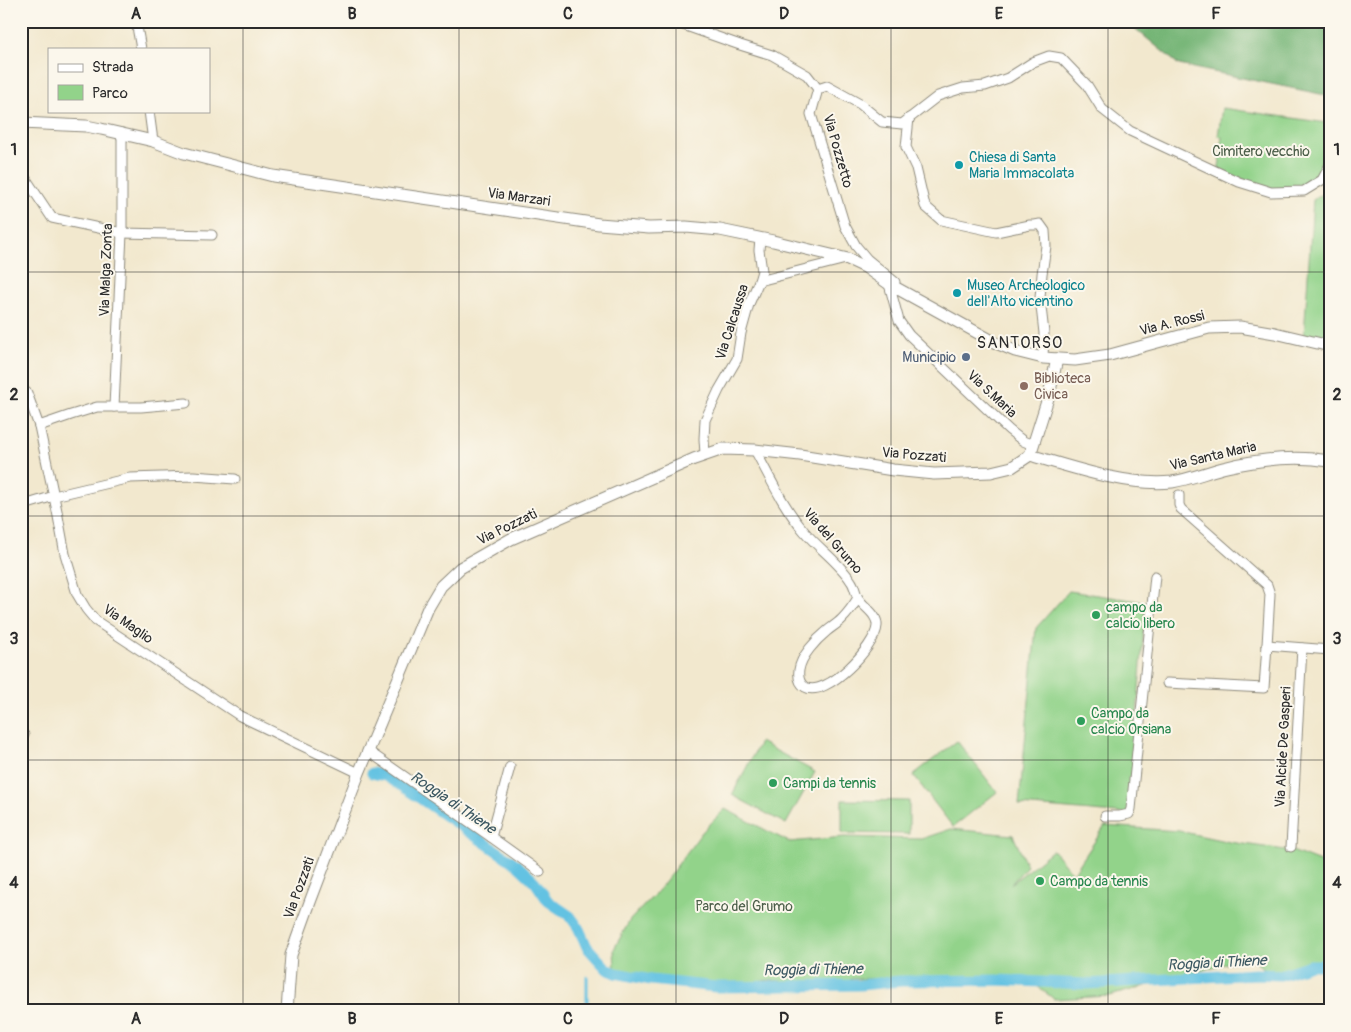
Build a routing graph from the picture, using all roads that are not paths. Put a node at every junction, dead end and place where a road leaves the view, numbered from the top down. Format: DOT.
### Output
graph roads {
  1 [pos="136,21"];
  2 [pos="672,21"];
  3 [pos="141,48"];
  4 [pos="818,89"];
  5 [pos="149,112"];
  6 [pos="909,118"];
  7 [pos="21,123"];
  8 [pos="122,133"];
  9 [pos="153,141"];
  10 [pos="1330,165"];
  11 [pos="21,176"];
  12 [pos="122,233"];
  13 [pos="212,235"];
  14 [pos="760,239"];
  15 [pos="848,259"];
  16 [pos="759,281"];
  17 [pos="889,284"];
  18 [pos="912,296"];
  19 [pos="1330,346"];
  20 [pos="1043,358"];
  21 [pos="1057,359"];
  22 [pos="21,388"];
  23 [pos="186,403"];
  24 [pos="114,407"];
  25 [pos="39,426"];
  26 [pos="755,450"];
  27 [pos="1032,450"];
  28 [pos="705,454"];
  29 [pos="1316,459"];
  30 [pos="1330,461"];
  31 [pos="1330,468"];
  32 [pos="235,479"];
  33 [pos="1179,495"];
  34 [pos="54,496"];
  35 [pos="21,506"];
  36 [pos="1155,576"];
  37 [pos="858,598"];
  38 [pos="1267,645"];
  39 [pos="1302,648"];
  40 [pos="1330,650"];
  41 [pos="1167,683"];
  42 [pos="368,750"];
  43 [pos="510,767"];
  44 [pos="359,773"];
  45 [pos="1105,816"];
  46 [pos="492,837"];
  47 [pos="1291,847"];
  48 [pos="540,872"];
  49 [pos="287,1011"];
  1 -- 3 [label="street"];
  2 -- 4 [label="street"];
  4 -- 6 [label="street"];
  4 -- 18 [label="street, Via Pozzetto"];
  5 -- 9 [label="street"];
  6 -- 10 [label="street"];
  6 -- 20 [label="street"];
  7 -- 8 [label="street, Via Marzari"];
  8 -- 9 [label="street, Via Marzari"];
  8 -- 12 [label="street, Via Malga Zonta"];
  9 -- 14 [label="street, Via Marzari"];
  11 -- 12 [label="street"];
  12 -- 13 [label="street"];
  12 -- 24 [label="street, Via Malga Zonta"];
  14 -- 15 [label="street, Via Marzari"];
  14 -- 16 [label="street"];
  15 -- 16 [label="street"];
  15 -- 17 [label="street, Via Marzari"];
  16 -- 28 [label="street, Via Calcaussa"];
  17 -- 18 [label="street, Via Marzari"];
  17 -- 27 [label="street, Via S.Maria"];
  18 -- 20 [label="street, Via A. Rossi"];
  19 -- 21 [label="street, Via A. Rossi"];
  20 -- 21 [label="street, Via A. Rossi"];
  21 -- 27 [label="street"];
  22 -- 25 [label="street, Via Maglio"];
  23 -- 24 [label="street"];
  24 -- 25 [label="street"];
  25 -- 34 [label="street, Via Maglio"];
  26 -- 27 [label="street, Via Pozzati"];
  26 -- 28 [label="street, Via Pozzati"];
  26 -- 37 [label="street, Via del Grumo"];
  27 -- 29 [label="street, Via Santa Maria"];
  28 -- 42 [label="street, Via Pozzati"];
  29 -- 30 [label="street, Via Santa Maria"];
  29 -- 31 [label="street"];
  32 -- 34 [label="street"];
  33 -- 38 [label="street"];
  34 -- 35 [label="street"];
  34 -- 44 [label="street, Via Maglio"];
  36 -- 45 [label="street"];
  37 -- 37 [label="street, Via del Grumo"];
  38 -- 39 [label="street"];
  38 -- 41 [label="street"];
  39 -- 40 [label="street"];
  39 -- 47 [label="street, Via Alcide De Gasperi"];
  42 -- 44 [label="street, Via Pozzati"];
  42 -- 46 [label="street"];
  43 -- 46 [label="street"];
  44 -- 49 [label="street, Via Pozzati"];
  46 -- 48 [label="street"];
}
